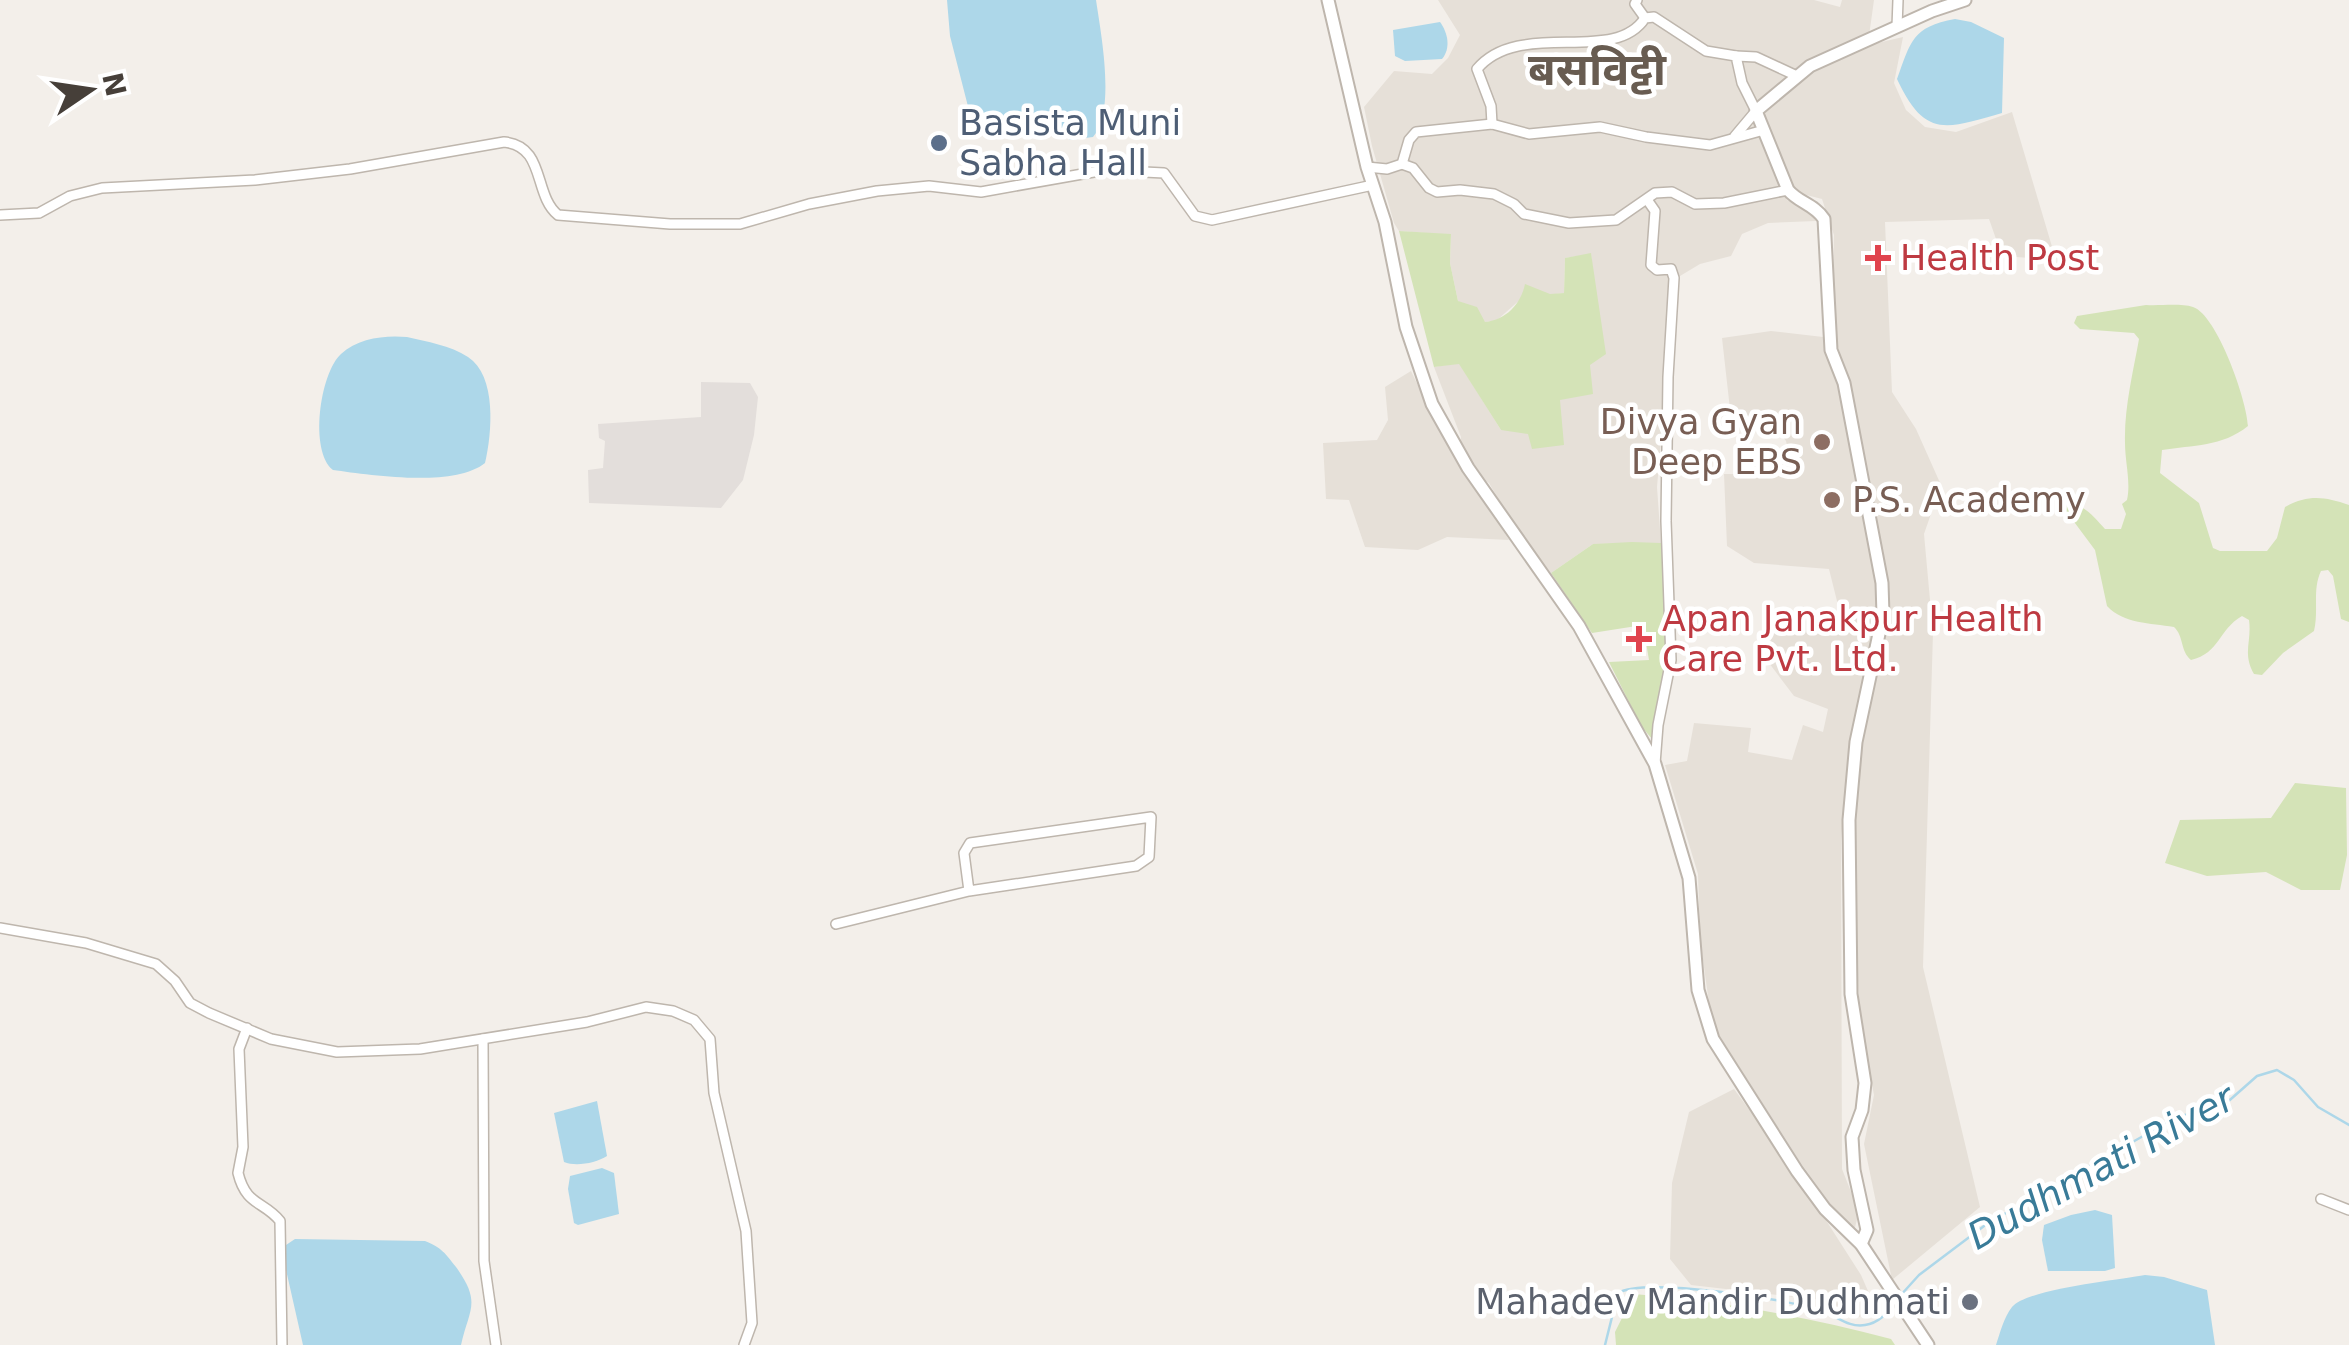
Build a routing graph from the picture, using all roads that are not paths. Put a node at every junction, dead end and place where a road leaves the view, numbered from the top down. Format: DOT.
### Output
graph roads {
  1 [pos="1328,0"];
  2 [pos="1637,0"];
  3 [pos="1898,0"];
  4 [pos="1966,0"];
  5 [pos="1645,18"];
  6 [pos="1898,27"];
  7 [pos="1736,56"];
  8 [pos="1797,76"];
  9 [pos="1756,111"];
  10 [pos="1492,124"];
  11 [pos="1764,130"];
  12 [pos="1734,136"];
  13 [pos="1402,164"];
  14 [pos="1368,168"];
  15 [pos="1374,185"];
  16 [pos="1788,190"];
  17 [pos="1648,201"];
  18 [pos="0,214"];
  19 [pos="1655,764"];
  20 [pos="969,892"];
  21 [pos="836,924"];
  22 [pos="0,928"];
  23 [pos="248,1028"];
  24 [pos="483,1039"];
  25 [pos="2321,1199"];
  26 [pos="2349,1210"];
  27 [pos="1861,1244"];
  28 [pos="282,1345"];
  29 [pos="496,1345"];
  30 [pos="744,1345"];
  31 [pos="1928,1345"];
  1 -- 14 [label="street"];
  2 -- 5 [label="street"];
  3 -- 6 [label="street"];
  4 -- 6 [label="street"];
  5 -- 7 [label="street"];
  5 -- 10 [label="street"];
  6 -- 8 [label="street"];
  7 -- 8 [label="street"];
  7 -- 9 [label="street"];
  8 -- 9 [label="street"];
  9 -- 11 [label="street"];
  9 -- 12 [label="street"];
  10 -- 12 [label="street"];
  10 -- 13 [label="street"];
  11 -- 12 [label="street"];
  11 -- 16 [label="street"];
  13 -- 14 [label="street"];
  13 -- 17 [label="street"];
  14 -- 15 [label="street"];
  15 -- 18 [label="street"];
  15 -- 19 [label="street"];
  16 -- 17 [label="street"];
  16 -- 27 [label="street"];
  17 -- 19 [label="street"];
  19 -- 27 [label="street"];
  20 -- 20 [label="street"];
  20 -- 21 [label="street"];
  22 -- 23 [label="street"];
  23 -- 24 [label="street"];
  23 -- 28 [label="street"];
  24 -- 29 [label="street"];
  24 -- 30 [label="street"];
  25 -- 26 [label="street"];
  27 -- 31 [label="street"];
}
